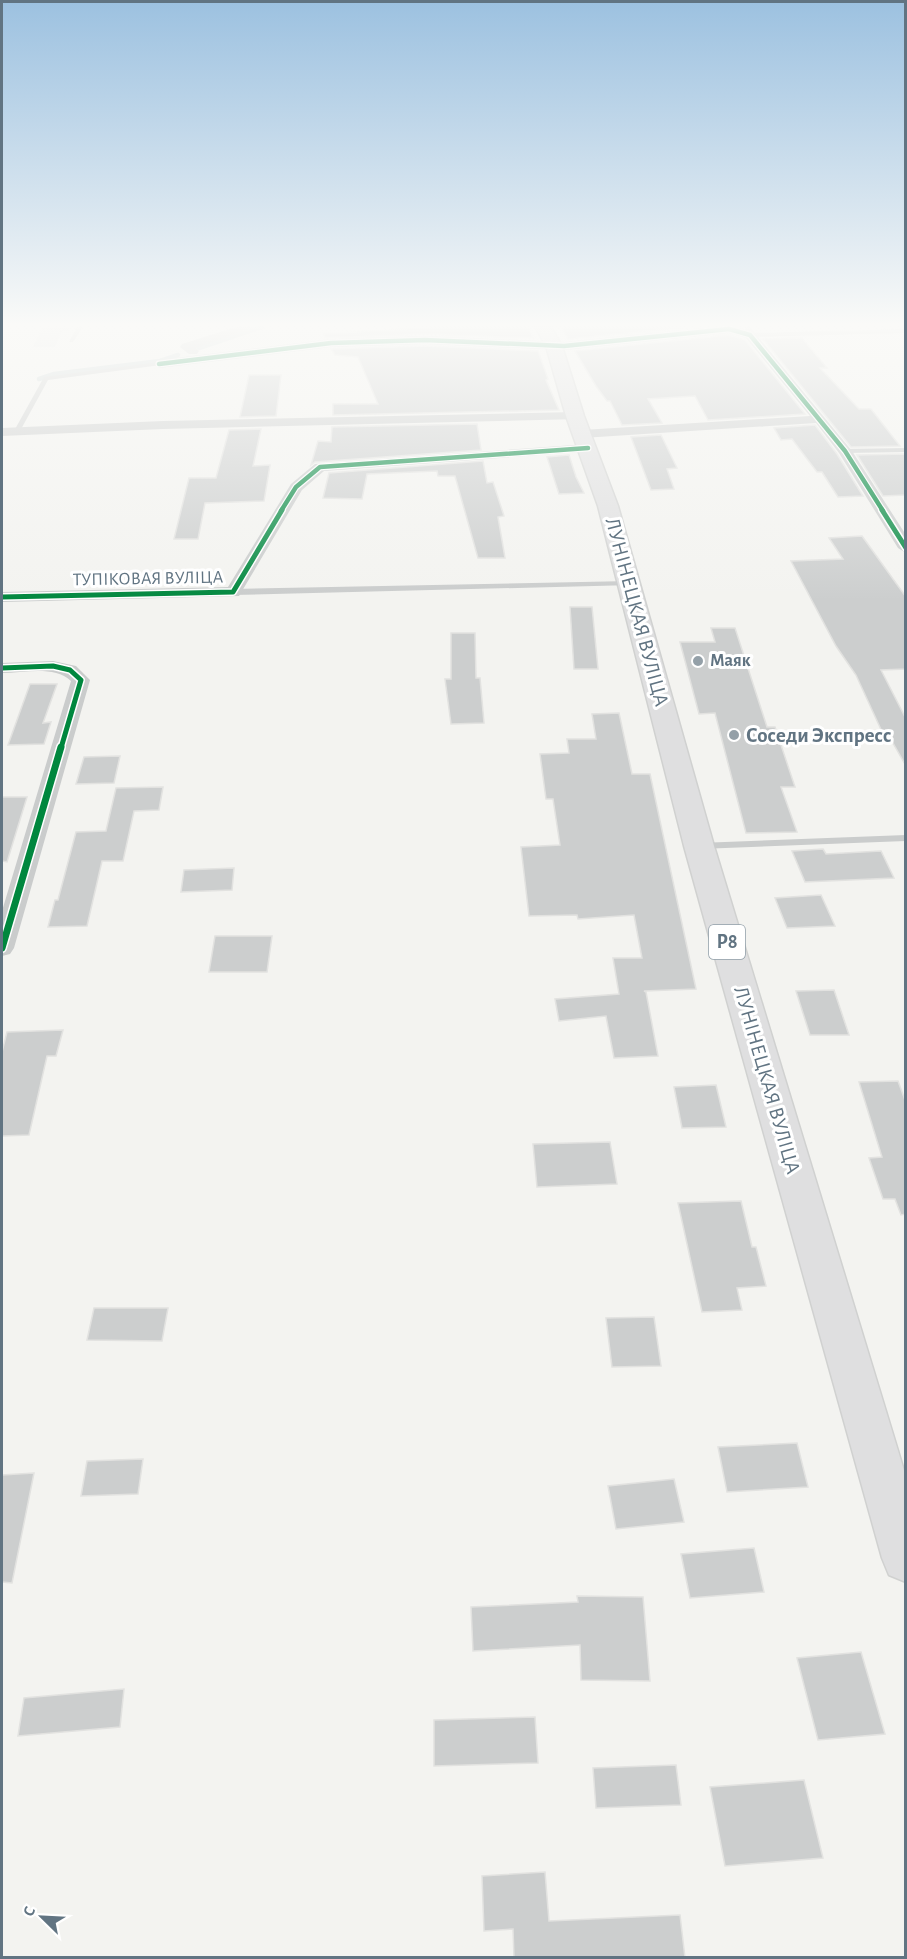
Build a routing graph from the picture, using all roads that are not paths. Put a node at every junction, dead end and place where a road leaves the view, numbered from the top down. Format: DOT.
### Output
graph roads {
  1 [pos="24,418"];
  2 [pos="577,418"];
  3 [pos="820,419"];
  4 [pos="17,431"];
  5 [pos="2,432"];
  6 [pos="582,433"];
  7 [pos="906,450"];
  8 [pos="845,451"];
  9 [pos="906,548"];
  10 [pos="630,583"];
  11 [pos="233,591"];
  12 [pos="2,597"];
  13 [pos="2,668"];
  14 [pos="906,838"];
  15 [pos="699,846"];
  16 [pos="2,948"];
  17 [pos="906,1558"];
  1 -- 4 [label="lane"];
  2 -- 6 [label="main road, ЛУНІНЕЦКАЯ ВУЛІЦА / Р8"];
  3 -- 6 [label="street"];
  3 -- 8 [label="street"];
  4 -- 5 [label="street"];
  4 -- 6 [label="street"];
  6 -- 10 [label="main road, ЛУНІНЕЦКАЯ ВУЛІЦА / Р8"];
  6 -- 11 [label="street, ТУПІКОВАЯ ВУЛІЦА"];
  7 -- 8 [label="lane"];
  8 -- 9 [label="street"];
  10 -- 11 [label="lane"];
  10 -- 15 [label="main road, ЛУНІНЕЦКАЯ ВУЛІЦА / Р8"];
  11 -- 12 [label="street, ТУПІКОВАЯ ВУЛІЦА"];
  13 -- 16 [label="street"];
  14 -- 15 [label="lane"];
  15 -- 17 [label="main road, ЛУНІНЕЦКАЯ ВУЛІЦА / Р8"];
}
